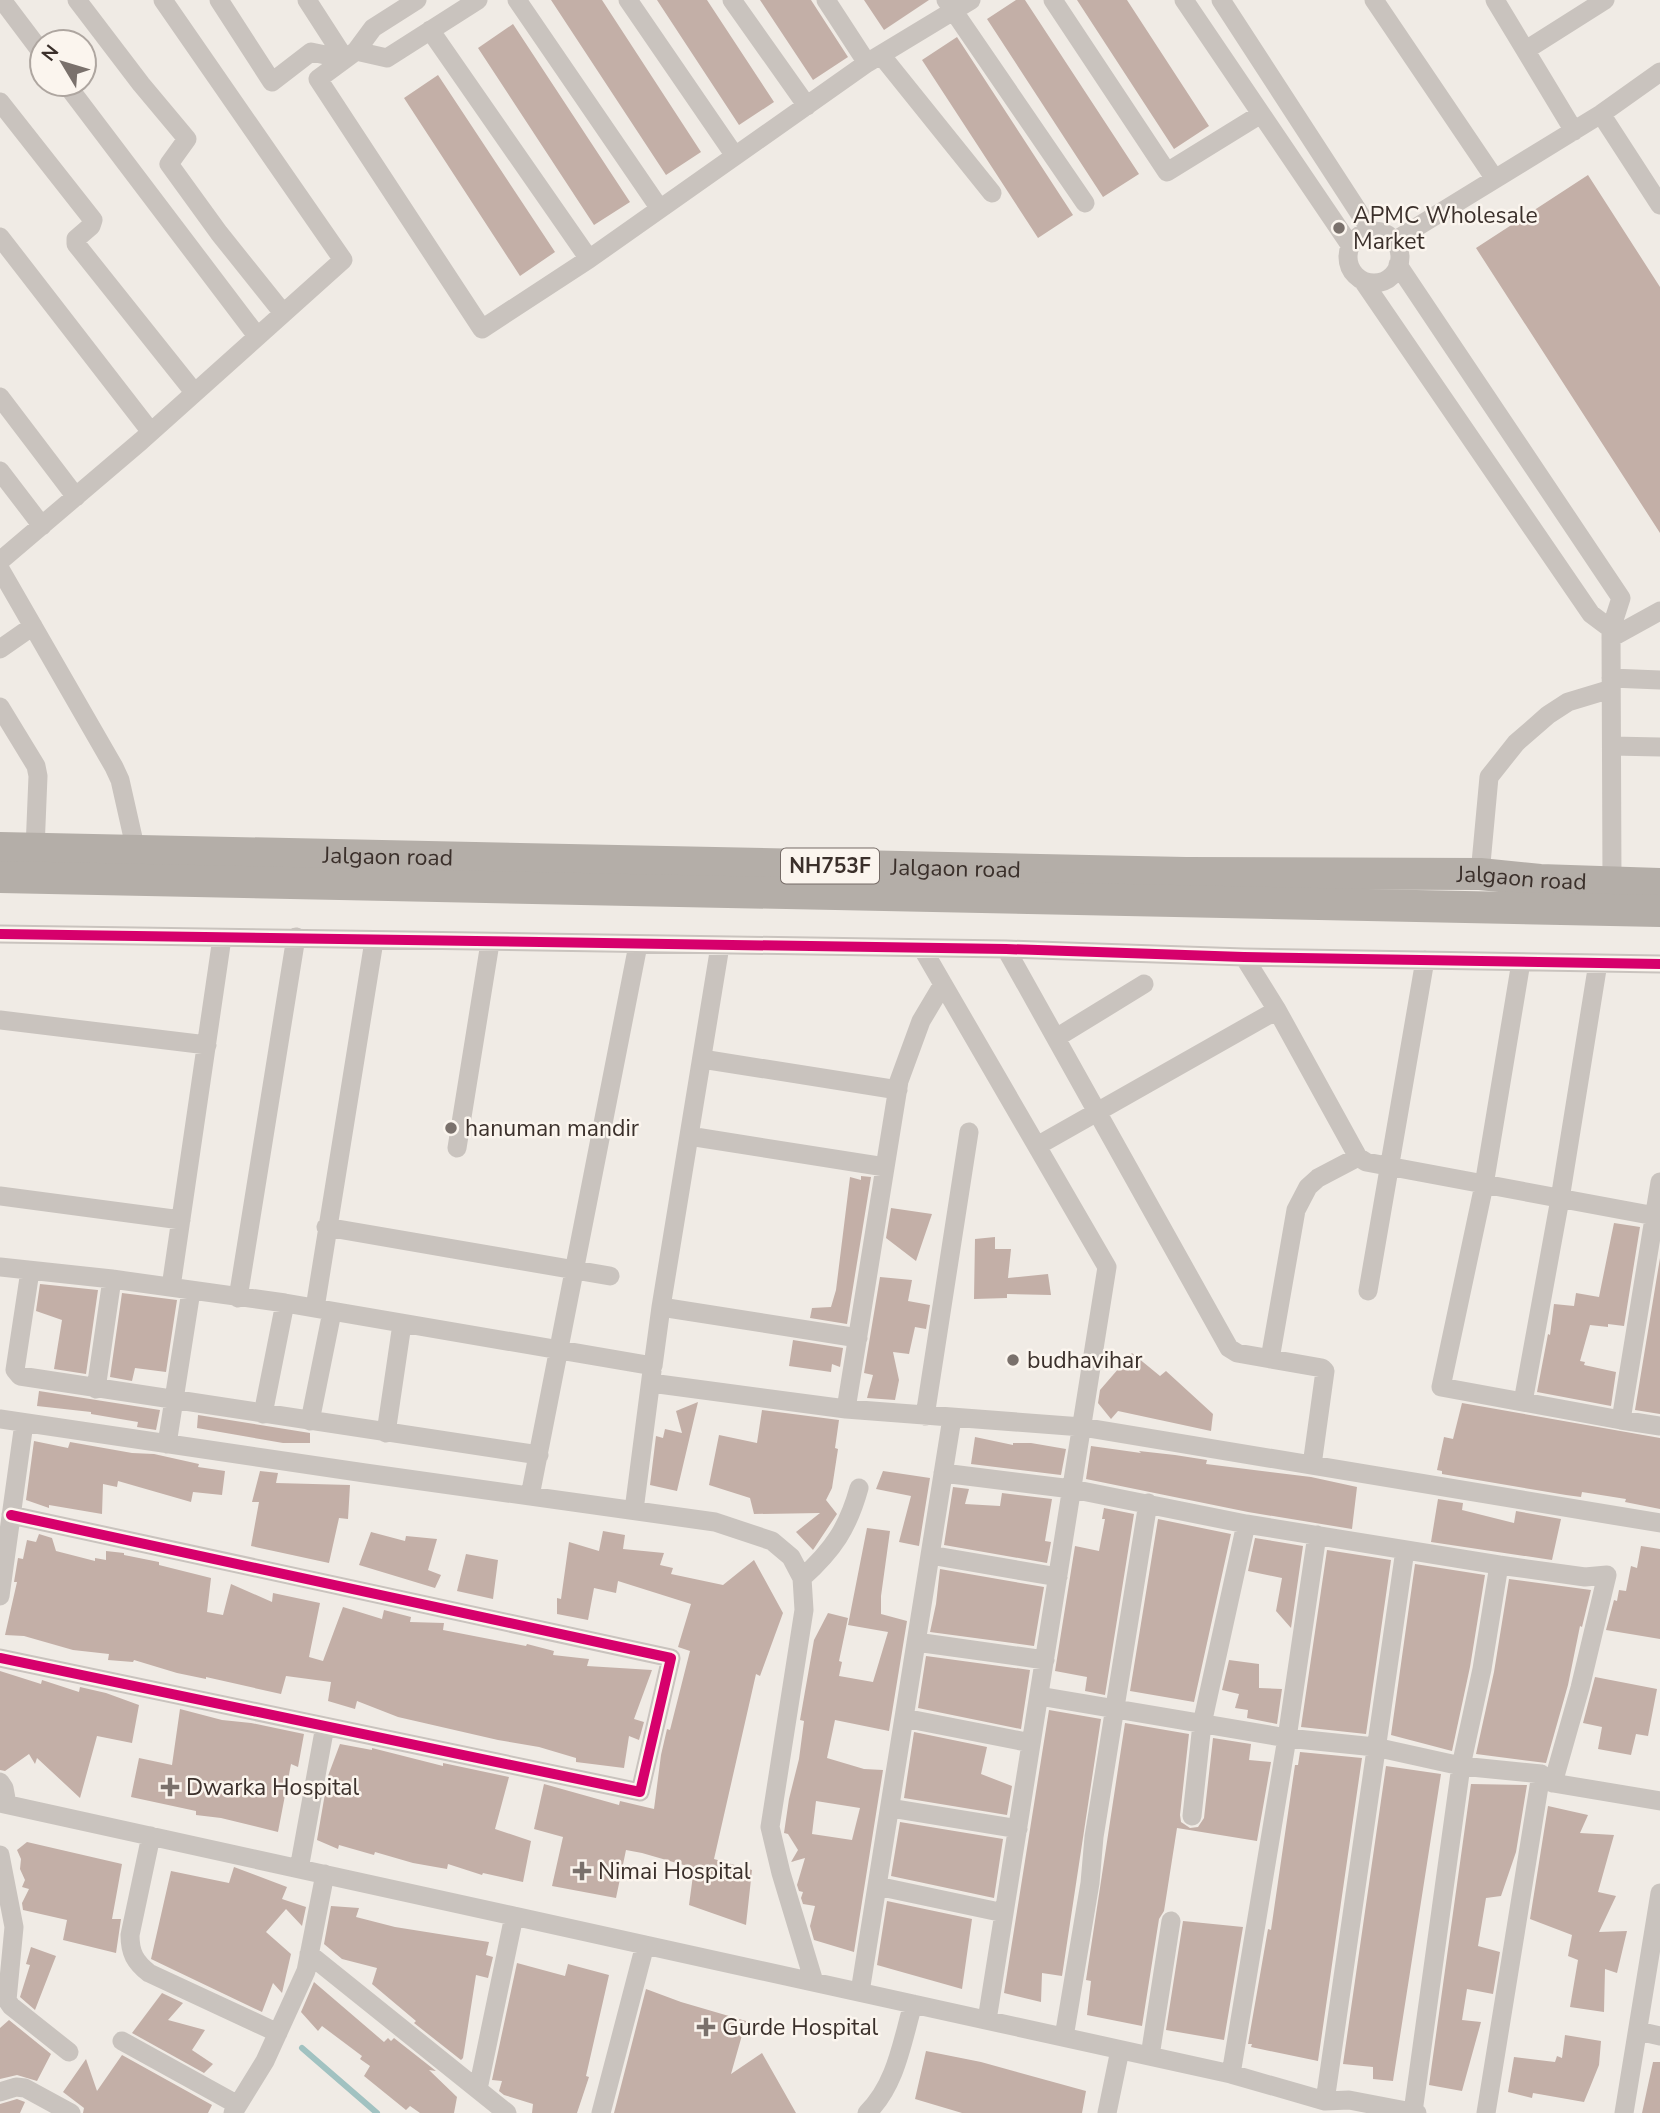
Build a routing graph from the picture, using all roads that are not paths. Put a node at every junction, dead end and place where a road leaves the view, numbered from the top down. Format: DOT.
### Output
graph roads {
  1 [pos="2,0"];
  2 [pos="77,0"];
  3 [pos="163,0"];
  4 [pos="219,0"];
  5 [pos="307,0"];
  6 [pos="417,0"];
  7 [pos="478,0"];
  8 [pos="517,0"];
  9 [pos="628,0"];
  10 [pos="732,0"];
  11 [pos="825,0"];
  12 [pos="971,0"];
  13 [pos="1053,0"];
  14 [pos="1184,0"];
  15 [pos="1221,0"];
  16 [pos="1374,0"];
  17 [pos="1495,0"];
  18 [pos="1605,0"];
  19 [pos="950,6"];
  20 [pos="430,30"];
  21 [pos="28,34"];
  22 [pos="1526,50"];
  23 [pos="351,55"];
  24 [pos="874,59"];
  25 [pos="1660,72"];
  26 [pos="76,98"];
  27 [pos="0,102"];
  28 [pos="807,106"];
  29 [pos="1261,114"];
  30 [pos="1601,114"];
  31 [pos="1574,131"];
  32 [pos="735,156"];
  33 [pos="1495,179"];
  34 [pos="992,193"];
  35 [pos="1085,203"];
  36 [pos="1660,205"];
  37 [pos="660,209"];
  38 [pos="1371,231"];
  39 [pos="0,237"];
  40 [pos="1394,240"];
  41 [pos="1350,245"];
  42 [pos="589,259"];
  43 [pos="1398,265"];
  44 [pos="1363,281"];
  45 [pos="283,313"];
  46 [pos="257,336"];
  47 [pos="194,392"];
  48 [pos="0,397"];
  49 [pos="151,432"];
  50 [pos="0,471"];
  51 [pos="76,497"];
  52 [pos="42,526"];
  53 [pos="0,561"];
  54 [pos="0,569"];
  55 [pos="1660,611"];
  56 [pos="33,626"];
  57 [pos="1611,634"];
  58 [pos="0,649"];
  59 [pos="1660,680"];
  60 [pos="1611,684"];
  61 [pos="0,707"];
  62 [pos="1612,746"];
  63 [pos="1660,747"];
  64 [pos="0,848"];
  65 [pos="35,849"];
  66 [pos="135,851"];
  67 [pos="1480,874"];
  68 [pos="0,877"];
  69 [pos="1612,882"];
  70 [pos="1660,884"];
  71 [pos="1660,911"];
  72 [pos="0,934"];
  73 [pos="296,937"];
  74 [pos="222,938"];
  75 [pos="374,941"];
  76 [pos="490,943"];
  77 [pos="638,945"];
  78 [pos="720,946"];
  79 [pos="922,948"];
  80 [pos="1006,949"];
  81 [pos="1244,957"];
  82 [pos="1425,960"];
  83 [pos="1521,961"];
  84 [pos="1598,963"];
  85 [pos="1660,964"];
  86 [pos="943,984"];
  87 [pos="1144,984"];
  88 [pos="1277,1010"];
  89 [pos="0,1020"];
  90 [pos="1056,1038"];
  91 [pos="206,1045"];
  92 [pos="702,1059"];
  93 [pos="898,1090"];
  94 [pos="1098,1112"];
  95 [pos="969,1132"];
  96 [pos="690,1136"];
  97 [pos="1037,1146"];
  98 [pos="457,1148"];
  99 [pos="1358,1157"];
  100 [pos="1389,1165"];
  101 [pos="885,1167"];
  102 [pos="1660,1182"];
  103 [pos="1484,1185"];
  104 [pos="0,1196"];
  105 [pos="1560,1199"];
  106 [pos="1657,1216"];
  107 [pos="181,1220"];
  108 [pos="326,1227"];
  109 [pos="0,1267"];
  110 [pos="30,1271"];
  111 [pos="575,1271"];
  112 [pos="610,1276"];
  113 [pos="112,1279"];
  114 [pos="171,1287"];
  115 [pos="191,1291"];
  116 [pos="1368,1291"];
  117 [pos="238,1298"];
  118 [pos="285,1303"];
  119 [pos="661,1307"];
  120 [pos="323,1310"];
  121 [pos="402,1324"];
  122 [pos="858,1338"];
  123 [pos="560,1351"];
  124 [pos="1270,1359"];
  125 [pos="652,1375"];
  126 [pos="96,1389"];
  127 [pos="174,1401"];
  128 [pos="1523,1402"];
  129 [pos="846,1409"];
  130 [pos="263,1414"];
  131 [pos="925,1416"];
  132 [pos="952,1418"];
  133 [pos="0,1419"];
  134 [pos="1621,1420"];
  135 [pos="310,1421"];
  136 [pos="24,1423"];
  137 [pos="1660,1426"];
  138 [pos="1082,1427"];
  139 [pos="386,1433"];
  140 [pos="167,1444"];
  141 [pos="539,1455"];
  142 [pos="1312,1465"];
  143 [pos="943,1473"];
  144 [pos="859,1488"];
  145 [pos="1072,1489"];
  146 [pos="530,1496"];
  147 [pos="1148,1503"];
  148 [pos="634,1510"];
  149 [pos="11,1516"];
  150 [pos="1660,1523"];
  151 [pos="1246,1524"];
  152 [pos="1317,1535"];
  153 [pos="1405,1550"];
  154 [pos="930,1555"];
  155 [pos="1499,1565"];
  156 [pos="1058,1577"];
  157 [pos="802,1578"];
  158 [pos="0,1596"];
  159 [pos="916,1642"];
  160 [pos="0,1658"];
  161 [pos="1045,1660"];
  162 [pos="1039,1696"];
  163 [pos="1115,1709"];
  164 [pos="904,1718"];
  165 [pos="1202,1724"];
  166 [pos="325,1726"];
  167 [pos="1287,1738"];
  168 [pos="1031,1744"];
  169 [pos="1374,1747"];
  170 [pos="1461,1766"];
  171 [pos="1547,1778"];
  172 [pos="0,1782"];
  173 [pos="1660,1801"];
  174 [pos="3,1803"];
  175 [pos="890,1808"];
  176 [pos="1192,1816"];
  177 [pos="1018,1829"];
  178 [pos="151,1836"];
  179 [pos="0,1855"];
  180 [pos="299,1869"];
  181 [pos="325,1874"];
  182 [pos="877,1886"];
  183 [pos="1660,1893"];
  184 [pos="1004,1913"];
  185 [pos="514,1916"];
  186 [pos="1171,1921"];
  187 [pos="645,1945"];
  188 [pos="309,1954"];
  189 [pos="814,1982"];
  190 [pos="860,1992"];
  191 [pos="913,2004"];
  192 [pos="988,2020"];
  193 [pos="1638,2031"];
  194 [pos="278,2033"];
  195 [pos="1660,2036"];
  196 [pos="1064,2037"];
  197 [pos="122,2041"];
  198 [pos="1120,2050"];
  199 [pos="69,2052"];
  200 [pos="1150,2056"];
  201 [pos="1231,2074"];
  202 [pos="478,2089"];
  203 [pos="0,2092"];
  204 [pos="1325,2101"];
  205 [pos="235,2109"];
  206 [pos="71,2113"];
  207 [pos="507,2113"];
  208 [pos="601,2113"];
  209 [pos="866,2113"];
  210 [pos="1107,2113"];
  211 [pos="1415,2113"];
  212 [pos="1486,2113"];
  213 [pos="1625,2113"];
  1 -- 21 [label="street"];
  2 -- 45 [label="street"];
  3 -- 45 [label="street"];
  4 -- 23 [label="street"];
  5 -- 23 [label="street"];
  6 -- 23 [label="street"];
  7 -- 20 [label="street"];
  8 -- 37 [label="street"];
  9 -- 32 [label="street"];
  10 -- 28 [label="street"];
  11 -- 24 [label="street"];
  12 -- 19 [label="street"];
  13 -- 29 [label="street"];
  14 -- 29 [label="street"];
  15 -- 38 [label="street"];
  16 -- 33 [label="street"];
  17 -- 22 [label="street"];
  18 -- 22 [label="street"];
  19 -- 24 [label="street"];
  19 -- 35 [label="street"];
  20 -- 23 [label="street"];
  20 -- 42 [label="street"];
  22 -- 31 [label="street"];
  23 -- 42 [label="street"];
  24 -- 28 [label="street"];
  24 -- 34 [label="street"];
  25 -- 30 [label="street"];
  26 -- 46 [label="street"];
  27 -- 47 [label="street"];
  28 -- 32 [label="street"];
  29 -- 41 [label="street"];
  30 -- 31 [label="street"];
  30 -- 36 [label="street"];
  31 -- 33 [label="street"];
  32 -- 37 [label="street"];
  33 -- 40 [label="street"];
  37 -- 42 [label="street"];
  38 -- 40 [label="street"];
  38 -- 41 [label="street"];
  39 -- 49 [label="street"];
  40 -- 43 [label="street"];
  41 -- 44 [label="street"];
  43 -- 44 [label="street"];
  43 -- 57 [label="street"];
  44 -- 57 [label="street"];
  45 -- 46 [label="street"];
  46 -- 47 [label="street"];
  47 -- 49 [label="street"];
  48 -- 51 [label="street"];
  49 -- 51 [label="street"];
  50 -- 52 [label="street"];
  51 -- 52 [label="street"];
  52 -- 53 [label="street"];
  54 -- 56 [label="street"];
  55 -- 57 [label="street"];
  56 -- 58 [label="street"];
  56 -- 66 [label="street"];
  57 -- 60 [label="street"];
  59 -- 60 [label="street"];
  60 -- 62 [label="street"];
  60 -- 67 [label="street"];
  61 -- 65 [label="street"];
  62 -- 63 [label="street"];
  62 -- 69 [label="street"];
  64 -- 65 [label="highway, Jalgaon road / NH753F"];
  65 -- 66 [label="highway, Jalgaon road / NH753F"];
  66 -- 67 [label="highway, Jalgaon road / NH753F"];
  67 -- 69 [label="highway, Jalgaon road / NH753F"];
  68 -- 71 [label="highway, Jalgaon road / NH753F"];
  69 -- 70 [label="highway, Jalgaon road / NH753F"];
  72 -- 74 [label="street"];
  73 -- 74 [label="street"];
  73 -- 75 [label="street"];
  73 -- 117 [label="street"];
  74 -- 91 [label="street"];
  75 -- 76 [label="street"];
  75 -- 108 [label="street"];
  76 -- 77 [label="street"];
  76 -- 98 [label="street"];
  77 -- 78 [label="street"];
  77 -- 111 [label="street"];
  78 -- 79 [label="street"];
  78 -- 92 [label="street"];
  79 -- 80 [label="street"];
  79 -- 86 [label="street"];
  80 -- 81 [label="street"];
  80 -- 90 [label="street"];
  81 -- 82 [label="street"];
  81 -- 88 [label="street"];
  82 -- 83 [label="street"];
  82 -- 100 [label="street"];
  83 -- 84 [label="street"];
  83 -- 103 [label="street"];
  84 -- 85 [label="street"];
  84 -- 105 [label="street"];
  86 -- 93 [label="street"];
  86 -- 97 [label="street"];
  87 -- 90 [label="street"];
  88 -- 94 [label="street"];
  88 -- 99 [label="street"];
  89 -- 91 [label="street"];
  90 -- 94 [label="street"];
  91 -- 107 [label="street"];
  92 -- 93 [label="street"];
  92 -- 96 [label="street"];
  93 -- 101 [label="street"];
  94 -- 97 [label="street"];
  94 -- 124 [label="street"];
  95 -- 131 [label="street"];
  96 -- 101 [label="street"];
  96 -- 119 [label="street"];
  97 -- 138 [label="street"];
  99 -- 100 [label="street"];
  99 -- 124 [label="street"];
  100 -- 103 [label="street"];
  100 -- 116 [label="street"];
  101 -- 122 [label="street"];
  102 -- 106 [label="street"];
  103 -- 105 [label="street"];
  103 -- 128 [label="street"];
  104 -- 107 [label="street"];
  105 -- 106 [label="street"];
  105 -- 128 [label="street"];
  106 -- 134 [label="street"];
  107 -- 114 [label="street"];
  108 -- 111 [label="street"];
  108 -- 120 [label="street"];
  109 -- 110 [label="street"];
  110 -- 113 [label="street"];
  110 -- 126 [label="street"];
  111 -- 112 [label="street"];
  111 -- 123 [label="street"];
  113 -- 114 [label="street"];
  113 -- 126 [label="street"];
  114 -- 115 [label="street"];
  115 -- 117 [label="street"];
  115 -- 127 [label="street"];
  117 -- 118 [label="street"];
  118 -- 120 [label="street"];
  118 -- 130 [label="street"];
  119 -- 122 [label="street"];
  119 -- 125 [label="street"];
  120 -- 121 [label="street"];
  120 -- 135 [label="street"];
  121 -- 123 [label="street"];
  121 -- 139 [label="street"];
  122 -- 129 [label="street"];
  123 -- 125 [label="street"];
  123 -- 141 [label="street"];
  124 -- 142 [label="street"];
  125 -- 129 [label="street"];
  125 -- 148 [label="street"];
  126 -- 127 [label="street"];
  127 -- 130 [label="street"];
  127 -- 140 [label="street"];
  128 -- 134 [label="street"];
  129 -- 131 [label="street"];
  130 -- 135 [label="street"];
  131 -- 132 [label="street"];
  132 -- 138 [label="street"];
  132 -- 143 [label="street"];
  133 -- 136 [label="street"];
  134 -- 137 [label="street"];
  135 -- 139 [label="street"];
  136 -- 140 [label="street"];
  136 -- 149 [label="street"];
  138 -- 142 [label="street"];
  138 -- 145 [label="street"];
  139 -- 141 [label="street"];
  140 -- 146 [label="street"];
  141 -- 146 [label="street"];
  142 -- 150 [label="street"];
  143 -- 145 [label="street"];
  143 -- 154 [label="street"];
  144 -- 157 [label="street"];
  145 -- 147 [label="street"];
  145 -- 156 [label="street"];
  146 -- 148 [label="street"];
  147 -- 151 [label="street"];
  147 -- 163 [label="street"];
  148 -- 157 [label="street"];
  149 -- 158 [label="street"];
  149 -- 166 [label="street"];
  151 -- 152 [label="street"];
  151 -- 165 [label="street"];
  152 -- 153 [label="street"];
  152 -- 167 [label="street"];
  153 -- 155 [label="street"];
  153 -- 169 [label="street"];
  154 -- 156 [label="street"];
  154 -- 159 [label="street"];
  155 -- 170 [label="street"];
  155 -- 171 [label="street"];
  156 -- 161 [label="street"];
  157 -- 189 [label="street"];
  159 -- 161 [label="street"];
  159 -- 164 [label="street"];
  160 -- 166 [label="street"];
  161 -- 162 [label="street"];
  162 -- 163 [label="street"];
  162 -- 168 [label="street"];
  163 -- 165 [label="street"];
  163 -- 196 [label="street"];
  164 -- 168 [label="street"];
  164 -- 175 [label="street"];
  165 -- 167 [label="street"];
  165 -- 176 [label="street"];
  166 -- 180 [label="street"];
  167 -- 169 [label="street"];
  167 -- 201 [label="street"];
  168 -- 177 [label="street"];
  169 -- 170 [label="street"];
  169 -- 204 [label="street"];
  170 -- 171 [label="street"];
  170 -- 211 [label="street"];
  171 -- 173 [label="street"];
  171 -- 212 [label="street"];
  172 -- 174 [label="street"];
  174 -- 178 [label="street"];
  175 -- 177 [label="street"];
  175 -- 182 [label="street"];
  177 -- 184 [label="street"];
  178 -- 180 [label="street"];
  178 -- 194 [label="street"];
  179 -- 199 [label="street"];
  180 -- 181 [label="street"];
  181 -- 185 [label="street"];
  181 -- 188 [label="street"];
  182 -- 184 [label="street"];
  182 -- 190 [label="street"];
  183 -- 193 [label="street"];
  184 -- 192 [label="street"];
  185 -- 187 [label="street"];
  185 -- 202 [label="street"];
  186 -- 200 [label="street"];
  187 -- 189 [label="street"];
  187 -- 208 [label="street"];
  188 -- 194 [label="street"];
  188 -- 202 [label="street"];
  189 -- 190 [label="street"];
  190 -- 191 [label="street"];
  191 -- 192 [label="street"];
  191 -- 209 [label="street"];
  192 -- 196 [label="street"];
  193 -- 195 [label="street"];
  193 -- 213 [label="street"];
  194 -- 205 [label="street"];
  196 -- 198 [label="street"];
  197 -- 205 [label="street"];
  198 -- 200 [label="street"];
  198 -- 210 [label="street"];
  200 -- 201 [label="street"];
  201 -- 204 [label="street"];
  202 -- 207 [label="street"];
  203 -- 206 [label="street"];
  204 -- 211 [label="street"];
}
